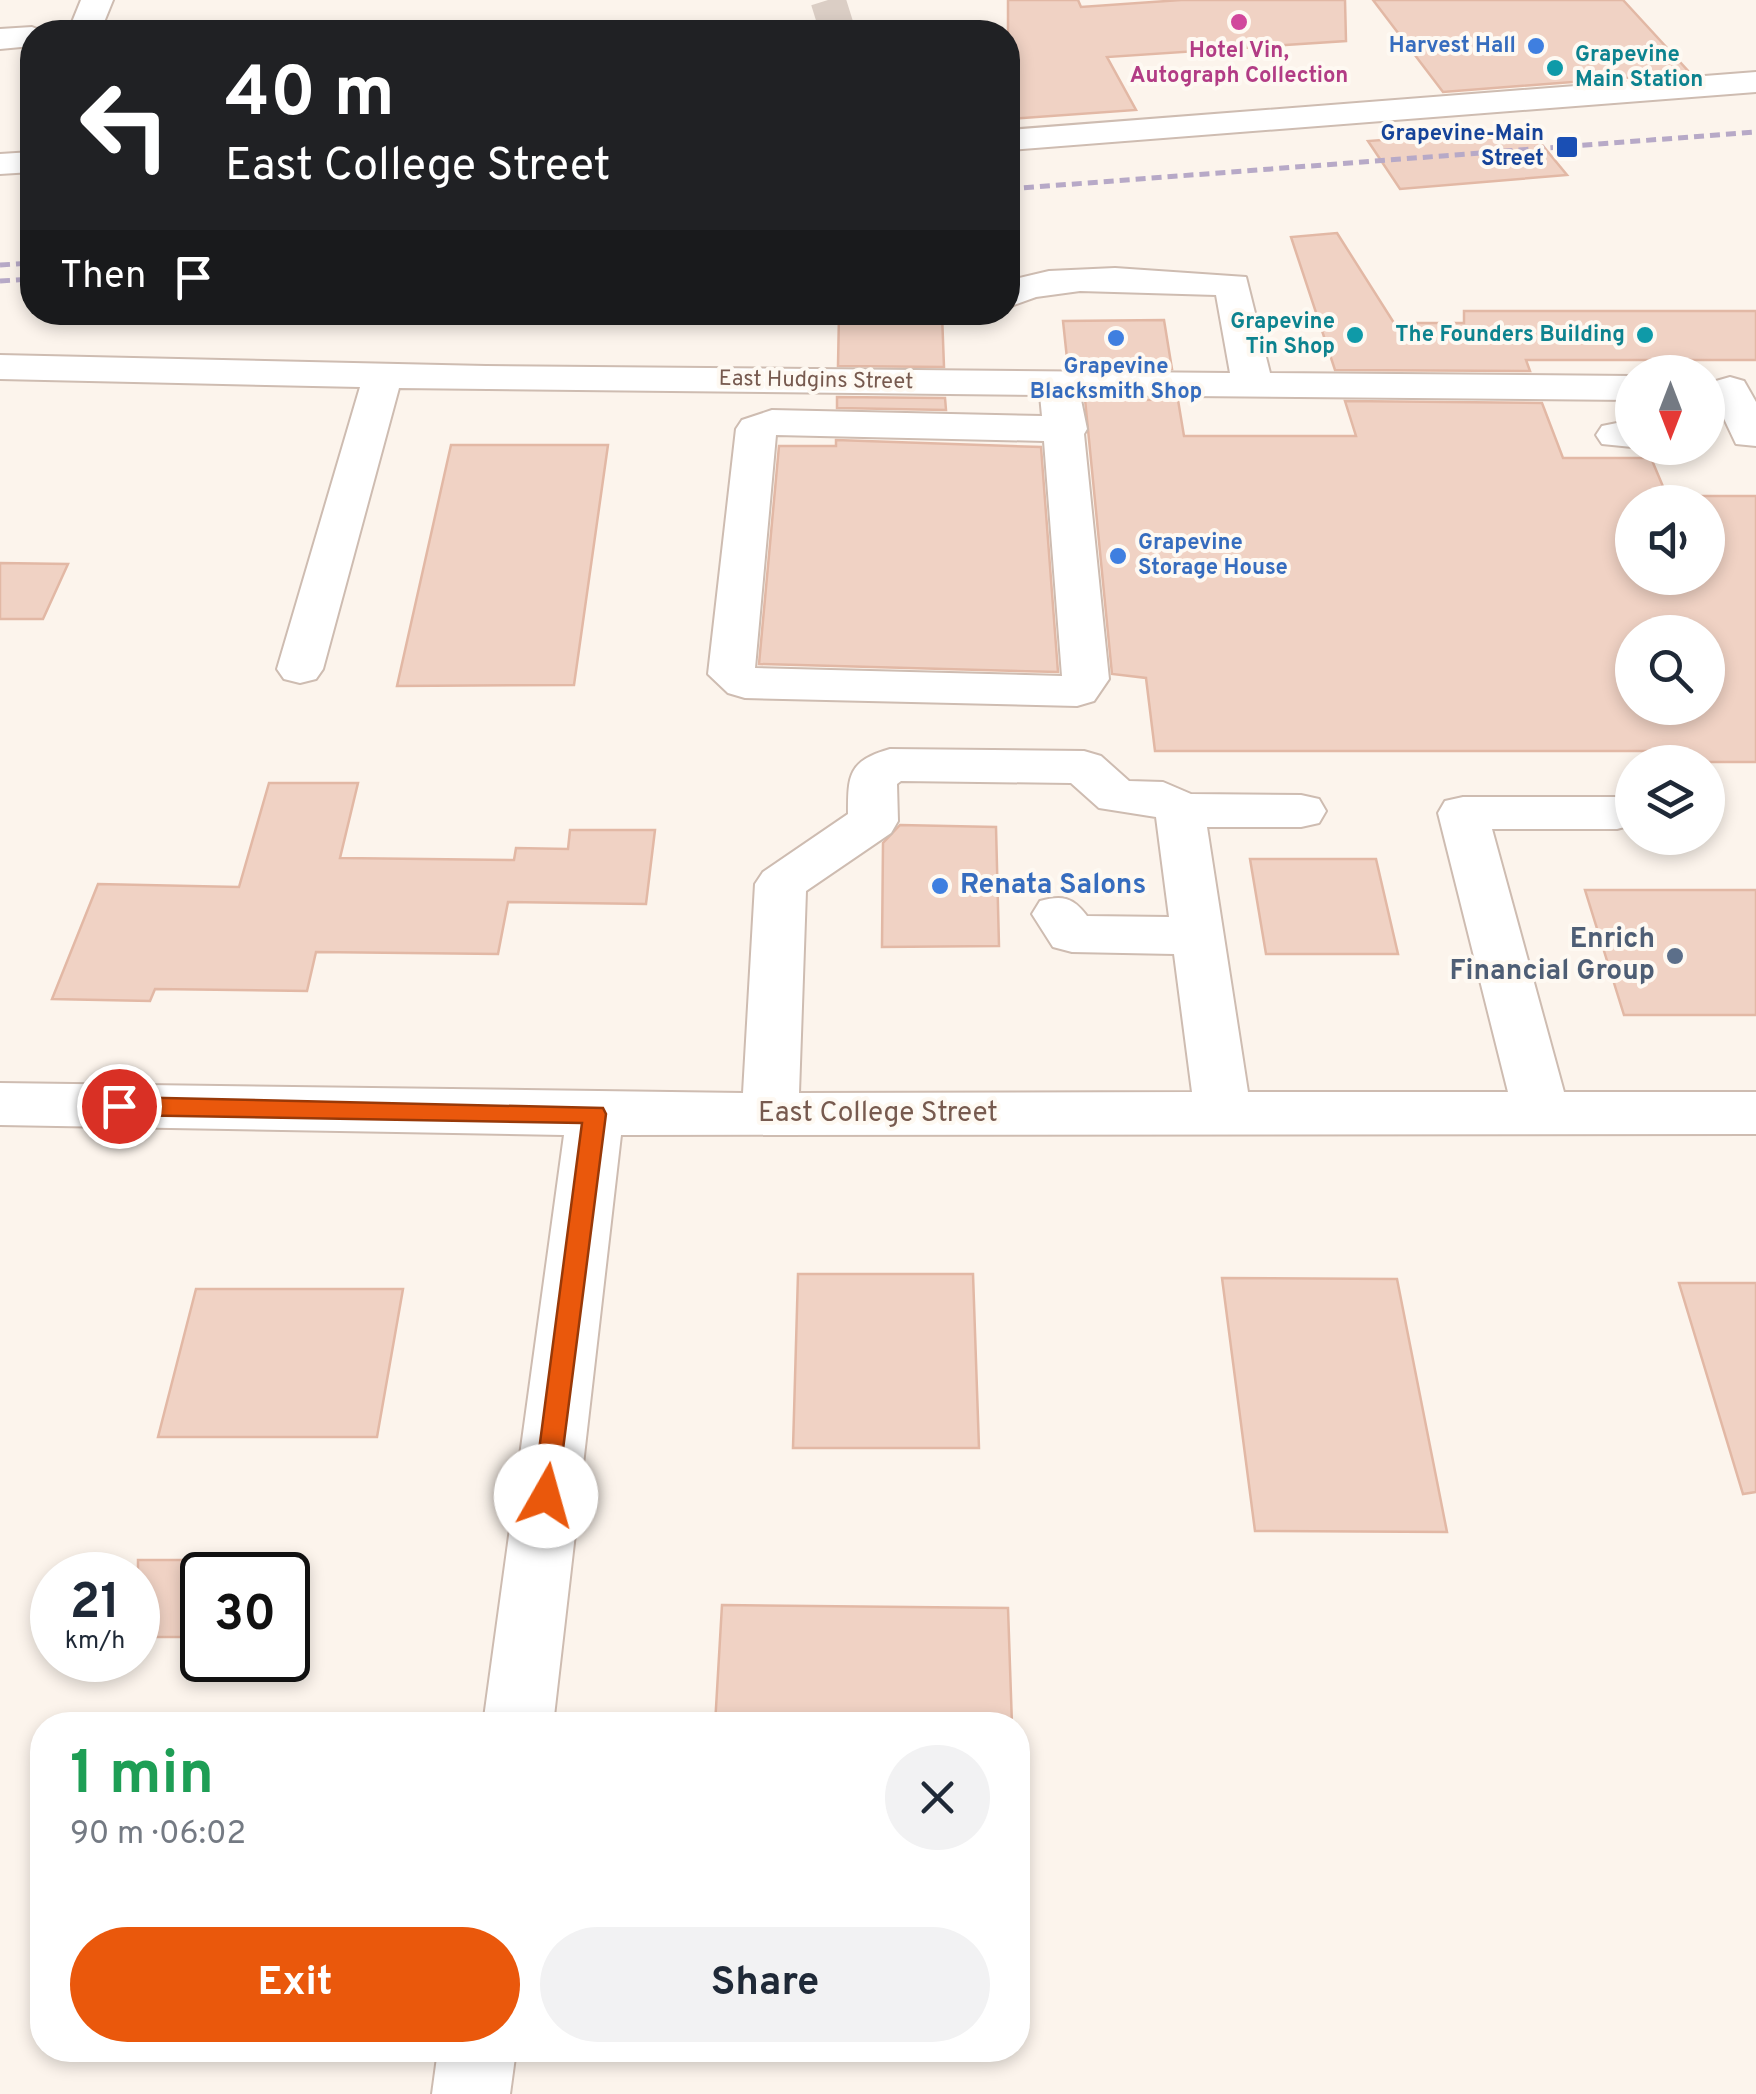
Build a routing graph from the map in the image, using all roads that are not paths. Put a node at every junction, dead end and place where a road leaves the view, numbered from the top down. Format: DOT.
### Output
graph roads {
  1 [pos="1756,82"];
  2 [pos="1020,139"];
  3 [pos="1020,307"];
  4 [pos="1005,334"];
  5 [pos="0,367"];
  6 [pos="383,375"];
  7 [pos="1060,383"];
  8 [pos="1252,384"];
  9 [pos="1615,388"];
  10 [pos="1731,388"];
  11 [pos="1067,428"];
  12 [pos="1725,435"];
  13 [pos="1753,435"];
  14 [pos="300,669"];
  15 [pos="1180,810"];
  16 [pos="1301,811"];
  17 [pos="1615,813"];
  18 [pos="1058,914"];
  19 [pos="1197,936"];
  20 [pos="0,1104"];
  21 [pos="1223,1113"];
  22 [pos="1541,1113"];
  23 [pos="1756,1113"];
  24 [pos="594,1114"];
  25 [pos="770,1114"];
  26 [pos="520,1712"];
  27 [pos="475,2062"];
  28 [pos="471,2094"];
  1 -- 2 [label="street"];
  3 -- 8 [label="street"];
  4 -- 6 [label="street, East Hudgins Street"];
  4 -- 7 [label="street, East Hudgins Street"];
  5 -- 6 [label="street, East Hudgins Street"];
  6 -- 14 [label="street"];
  7 -- 8 [label="street, East Hudgins Street"];
  7 -- 11 [label="street"];
  8 -- 9 [label="street, East Hudgins Street"];
  10 -- 13 [label="street"];
  11 -- 11 [label="street"];
  12 -- 13 [label="street"];
  15 -- 16 [label="street"];
  15 -- 19 [label="street"];
  15 -- 25 [label="street"];
  17 -- 22 [label="street"];
  18 -- 19 [label="street"];
  19 -- 21 [label="street"];
  20 -- 24 [label="street, East College Street"];
  21 -- 22 [label="street, East College Street"];
  21 -- 25 [label="street, East College Street"];
  22 -- 23 [label="street, East College Street"];
  24 -- 25 [label="street, East College Street"];
  24 -- 26 [label="street"];
  27 -- 28 [label="street"];
}
